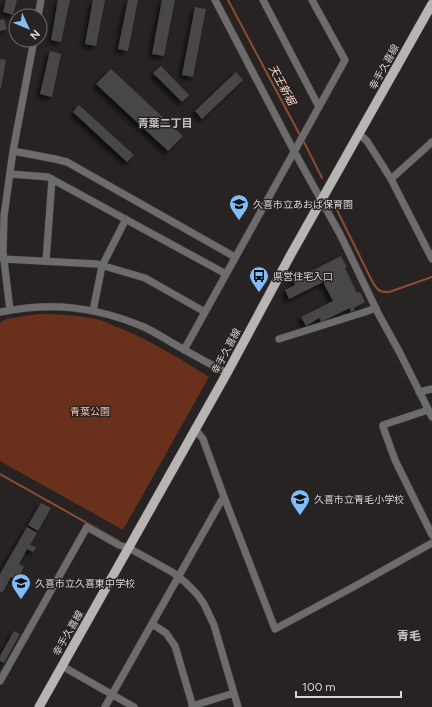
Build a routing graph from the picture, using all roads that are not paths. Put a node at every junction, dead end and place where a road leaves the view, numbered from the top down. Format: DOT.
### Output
graph roads {
  1 [pos="215,0"];
  2 [pos="263,0"];
  3 [pos="312,0"];
  4 [pos="432,4"];
  5 [pos="32,48"];
  6 [pos="319,107"];
  7 [pos="359,134"];
  8 [pos="432,142"];
  9 [pos="295,148"];
  10 [pos="13,151"];
  11 [pos="10,174"];
  12 [pos="52,179"];
  13 [pos="391,180"];
  14 [pos="321,201"];
  15 [pos="126,219"];
  16 [pos="235,257"];
  17 [pos="3,259"];
  18 [pos="432,259"];
  19 [pos="46,261"];
  20 [pos="102,266"];
  21 [pos="226,274"];
  22 [pos="376,308"];
  23 [pos="10,310"];
  24 [pos="93,311"];
  25 [pos="0,312"];
  26 [pos="205,312"];
  27 [pos="279,339"];
  28 [pos="184,350"];
  29 [pos="227,373"];
  30 [pos="432,389"];
  31 [pos="419,392"];
  32 [pos="430,414"];
  33 [pos="195,429"];
  34 [pos="224,497"];
  35 [pos="432,535"];
  36 [pos="432,543"];
  37 [pos="129,548"];
  38 [pos="179,576"];
  39 [pos="152,624"];
  40 [pos="62,666"];
  41 [pos="0,681"];
  42 [pos="234,693"];
  43 [pos="113,694"];
  44 [pos="192,706"];
  45 [pos="39,707"];
  46 [pos="106,707"];
  47 [pos="134,707"];
  48 [pos="238,707"];
  1 -- 9 [label="street"];
  2 -- 6 [label="street"];
  3 -- 6 [label="street"];
  4 -- 7 [label="main road, 幸手久喜線"];
  5 -- 10 [label="street"];
  6 -- 9 [label="street"];
  7 -- 13 [label="street"];
  7 -- 14 [label="main road, 幸手久喜線"];
  8 -- 13 [label="street"];
  9 -- 14 [label="street"];
  9 -- 16 [label="street"];
  10 -- 11 [label="street"];
  10 -- 16 [label="street"];
  11 -- 12 [label="street"];
  11 -- 17 [label="street"];
  12 -- 15 [label="street"];
  12 -- 19 [label="street"];
  13 -- 18 [label="street"];
  14 -- 22 [label="street"];
  14 -- 29 [label="main road, 幸手久喜線"];
  15 -- 20 [label="street"];
  15 -- 21 [label="street"];
  16 -- 21 [label="street"];
  17 -- 19 [label="street"];
  17 -- 23 [label="street"];
  19 -- 20 [label="street"];
  20 -- 24 [label="street"];
  20 -- 26 [label="street"];
  21 -- 26 [label="street"];
  22 -- 27 [label="street"];
  22 -- 31 [label="street"];
  23 -- 24 [label="street"];
  23 -- 25 [label="street"];
  24 -- 28 [label="street"];
  26 -- 28 [label="street"];
  28 -- 29 [label="street"];
  29 -- 33 [label="main road, 幸手久喜線"];
  30 -- 31 [label="street"];
  31 -- 32 [label="street"];
  32 -- 35 [label="street"];
  33 -- 34 [label="street"];
  33 -- 37 [label="main road, 幸手久喜線"];
  34 -- 36 [label="street"];
  34 -- 38 [label="street"];
  37 -- 38 [label="street"];
  37 -- 40 [label="main road, 幸手久喜線"];
  37 -- 41 [label="street"];
  38 -- 39 [label="street"];
  38 -- 42 [label="street"];
  39 -- 43 [label="street"];
  39 -- 44 [label="street"];
  40 -- 43 [label="street"];
  40 -- 45 [label="main road, 幸手久喜線"];
  42 -- 44 [label="street"];
  42 -- 48 [label="street"];
  43 -- 46 [label="street"];
  43 -- 47 [label="street"];
}
